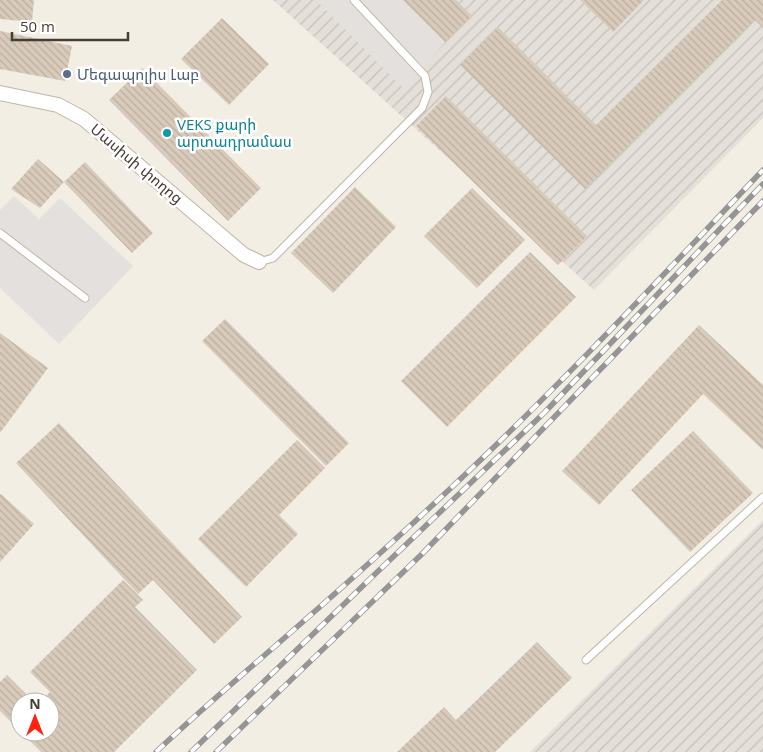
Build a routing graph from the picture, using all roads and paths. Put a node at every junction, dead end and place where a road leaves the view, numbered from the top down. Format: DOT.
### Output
graph roads {
  1 [pos="354,0"];
  2 [pos="0,93"];
  3 [pos="0,232"];
  4 [pos="259,262"];
  5 [pos="85,298"];
  6 [pos="763,497"];
  7 [pos="586,660"];
  1 -- 4 [label="lane"];
  2 -- 4 [label="street, Մասիսի փողոց"];
  3 -- 5 [label="lane"];
  6 -- 7 [label="lane"];
}
